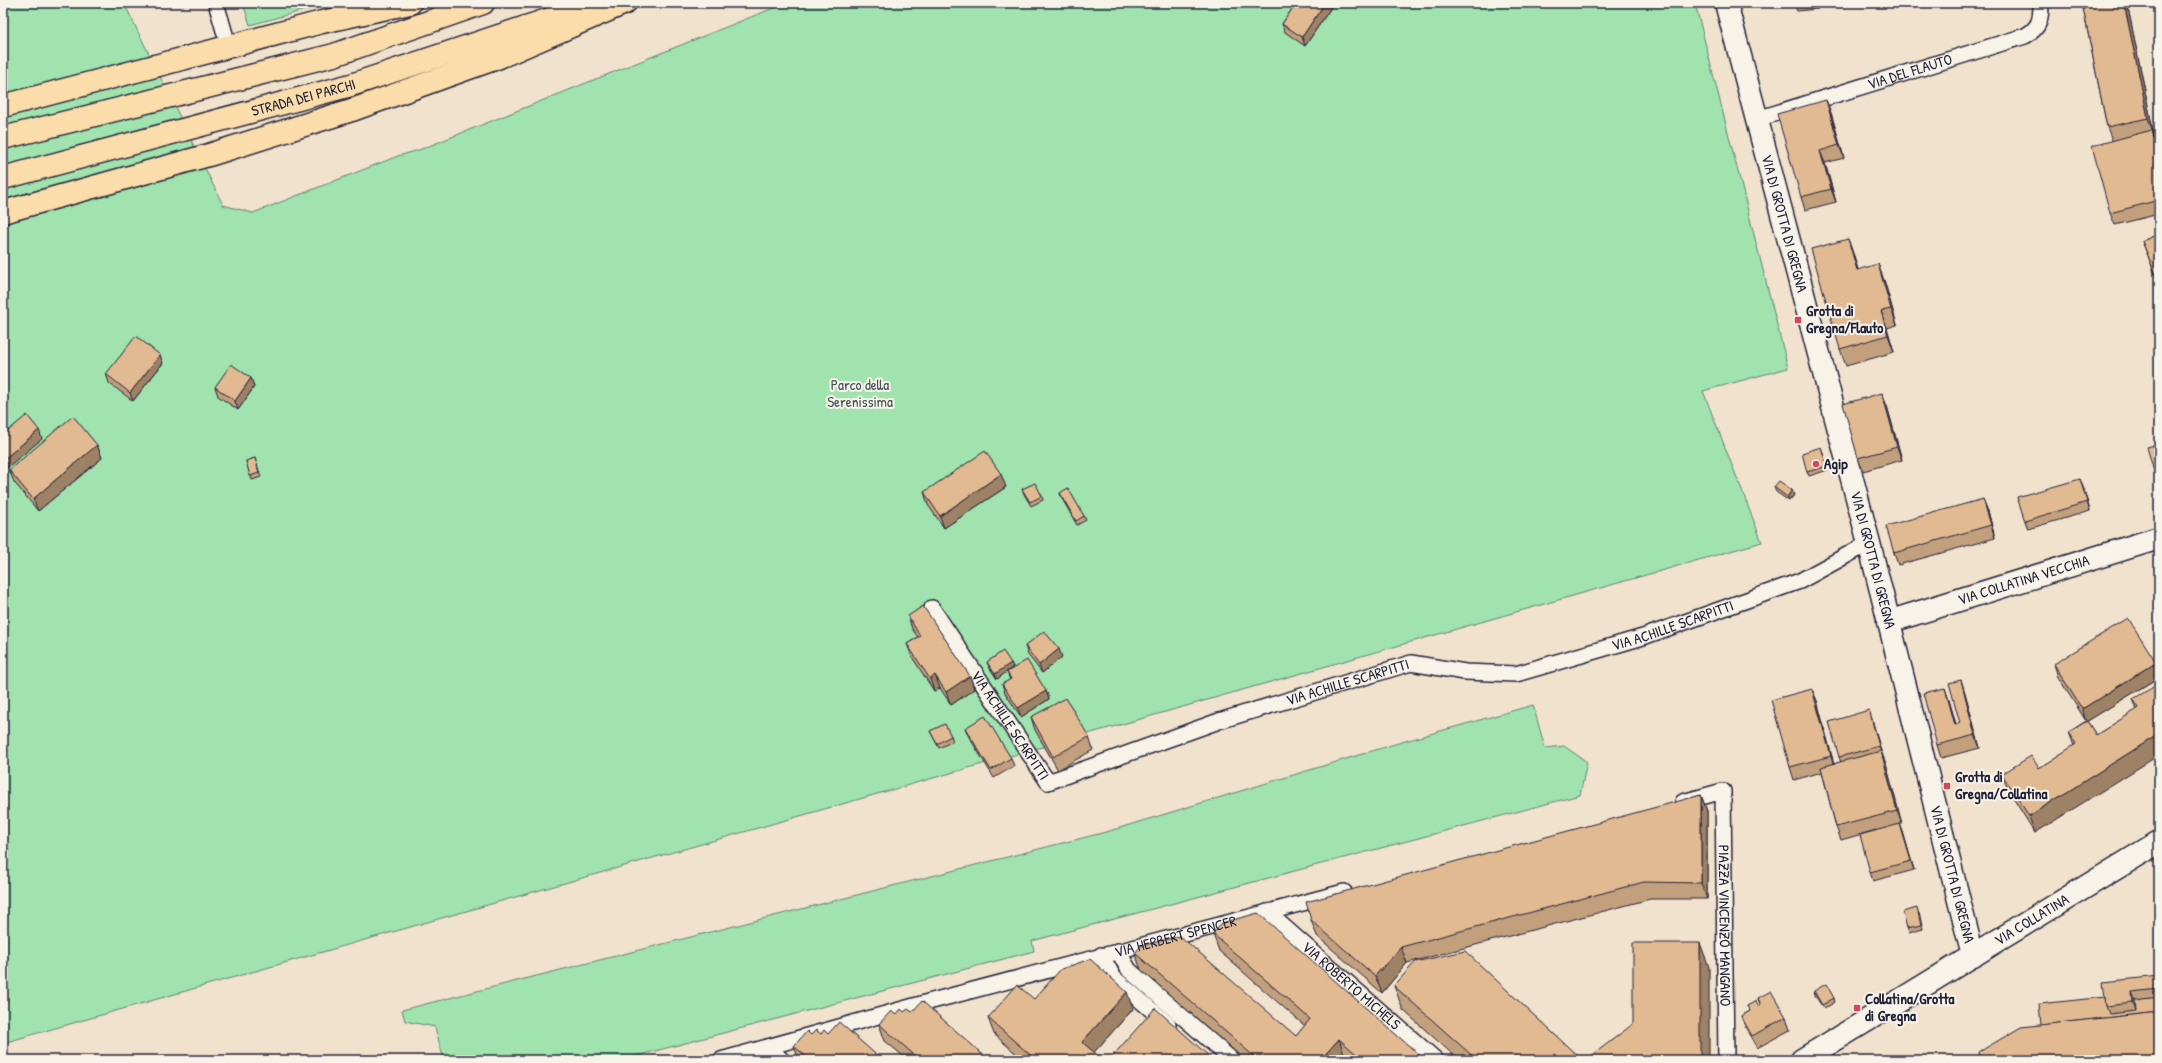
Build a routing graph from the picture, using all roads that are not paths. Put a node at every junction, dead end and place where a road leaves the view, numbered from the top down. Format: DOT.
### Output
graph roads {
  1 [pos="216,3"];
  2 [pos="410,3"];
  3 [pos="483,3"];
  4 [pos="599,3"];
  5 [pos="625,3"];
  6 [pos="1726,3"];
  7 [pos="2041,3"];
  8 [pos="225,34"];
  9 [pos="3,106"];
  10 [pos="1757,120"];
  11 [pos="13,136"];
  12 [pos="3,178"];
  13 [pos="3,212"];
  14 [pos="2159,538"];
  15 [pos="1868,543"];
  16 [pos="932,608"];
  17 [pos="1888,622"];
  18 [pos="1669,806"];
  19 [pos="2159,842"];
  20 [pos="1360,888"];
  21 [pos="1267,912"];
  22 [pos="1118,951"];
  23 [pos="1101,955"];
  24 [pos="1973,956"];
  25 [pos="1180,1034"];
  26 [pos="768,1047"];
  27 [pos="721,1060"];
  28 [pos="782,1060"];
  29 [pos="1232,1060"];
  30 [pos="1436,1060"];
  31 [pos="1726,1060"];
  32 [pos="1802,1060"];
  1 -- 8 [label="street"];
  2 -- 9 [label="highway"];
  3 -- 11 [label="highway"];
  4 -- 12 [label="highway, STRADA DEI PARCHI"];
  5 -- 13 [label="highway"];
  6 -- 10 [label="street, VIA DI GROTTA DI GREGNA"];
  7 -- 10 [label="street, VIA DEL FLAUTO"];
  10 -- 15 [label="street, VIA DI GROTTA DI GREGNA"];
  14 -- 17 [label="street, VIA COLLATINA VECCHIA"];
  15 -- 16 [label="street, VIA ACHILLE SCARPITTI"];
  15 -- 17 [label="street, VIA DI GROTTA DI GREGNA"];
  17 -- 24 [label="street, VIA DI GROTTA DI GREGNA"];
  18 -- 31 [label="street, PIAZZA VINCENZO MANGANO"];
  19 -- 24 [label="street, VIA COLLATINA"];
  20 -- 21 [label="street, VIA HERBERT SPENCER"];
  21 -- 22 [label="street, VIA HERBERT SPENCER"];
  21 -- 30 [label="street, VIA ROBERTO MICHELS"];
  22 -- 23 [label="street, VIA HERBERT SPENCER"];
  22 -- 29 [label="street"];
  23 -- 25 [label="street"];
  23 -- 26 [label="street, VIA HERBERT SPENCER"];
  24 -- 32 [label="street, VIA COLLATINA"];
  26 -- 27 [label="street, VIA HERBERT SPENCER"];
  26 -- 28 [label="street"];
}
